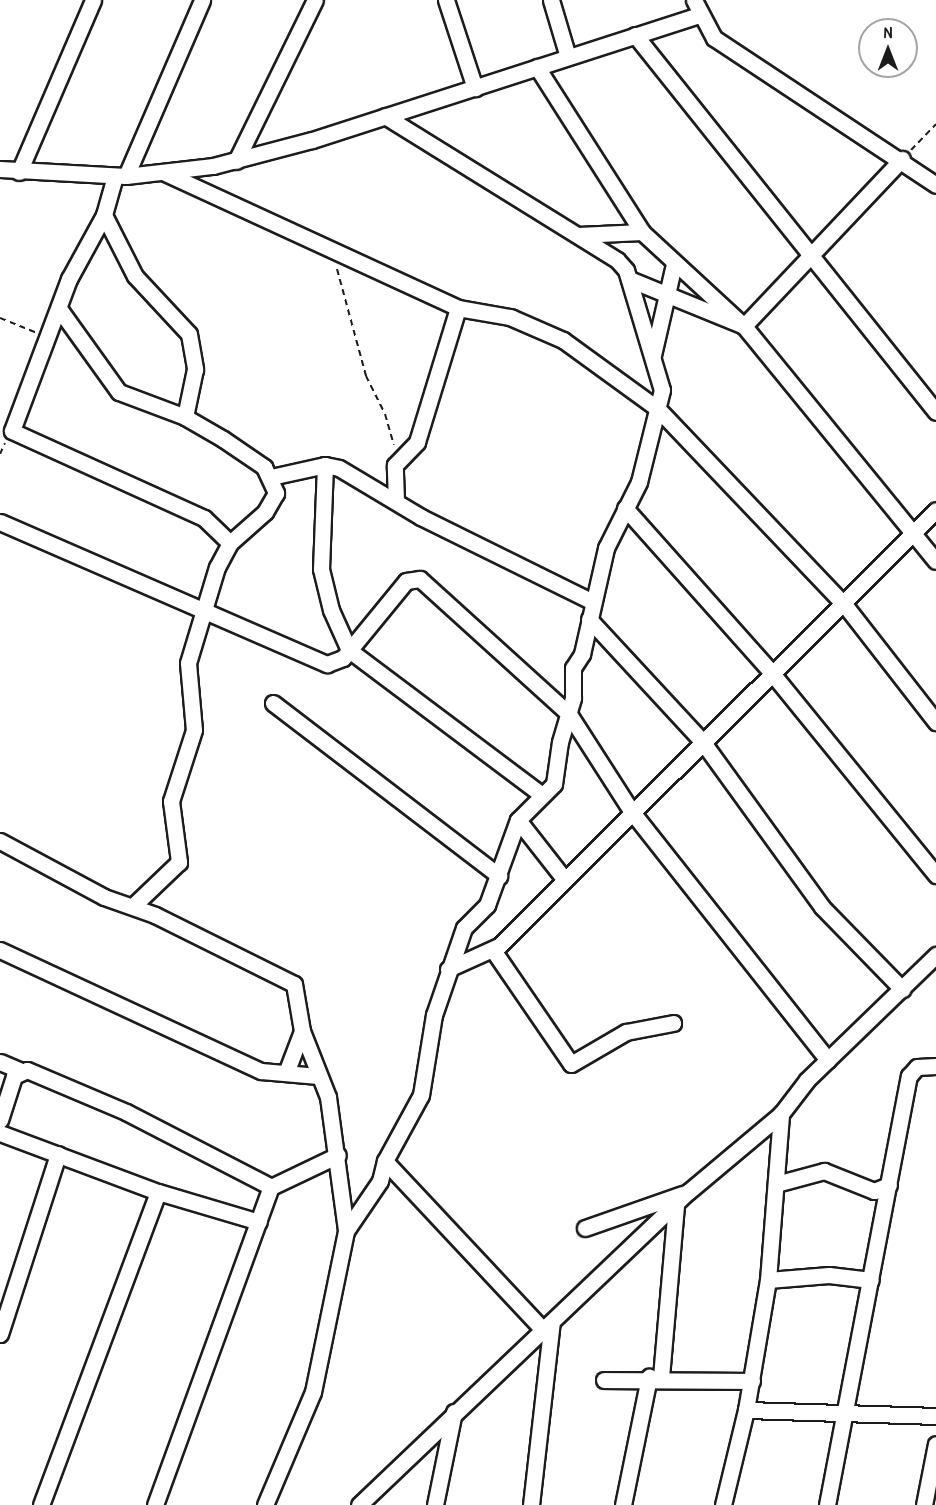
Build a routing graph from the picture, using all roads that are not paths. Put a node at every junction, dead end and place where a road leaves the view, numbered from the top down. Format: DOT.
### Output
graph roads {
  1 [pos="93,0"];
  2 [pos="202,0"];
  3 [pos="315,0"];
  4 [pos="446,0"];
  5 [pos="551,0"];
  6 [pos="696,7"];
  7 [pos="635,35"];
  8 [pos="568,57"];
  9 [pos="537,67"];
  10 [pos="475,88"];
  11 [pos="385,116"];
  12 [pos="902,159"];
  13 [pos="236,161"];
  14 [pos="0,169"];
  15 [pos="19,172"];
  16 [pos="165,173"];
  17 [pos="120,176"];
  18 [pos="936,185"];
  19 [pos="104,215"];
  20 [pos="642,232"];
  21 [pos="578,235"];
  22 [pos="813,253"];
  23 [pos="674,264"];
  24 [pos="629,279"];
  25 [pos="664,297"];
  26 [pos="458,308"];
  27 [pos="60,310"];
  28 [pos="744,326"];
  29 [pos="653,358"];
  30 [pos="658,409"];
  31 [pos="936,412"];
  32 [pos="184,417"];
  33 [pos="325,465"];
  34 [pos="272,477"];
  35 [pos="396,501"];
  36 [pos="625,508"];
  37 [pos="936,510"];
  38 [pos="0,522"];
  39 [pos="912,534"];
  40 [pos="230,543"];
  41 [pos="936,561"];
  42 [pos="593,602"];
  43 [pos="844,604"];
  44 [pos="203,611"];
  45 [pos="589,619"];
  46 [pos="349,650"];
  47 [pos="771,672"];
  48 [pos="273,704"];
  49 [pos="569,714"];
  50 [pos="936,722"];
  51 [pos="702,741"];
  52 [pos="542,795"];
  53 [pos="632,812"];
  54 [pos="518,820"];
  55 [pos="0,841"];
  56 [pos="936,875"];
  57 [pos="499,876"];
  58 [pos="565,880"];
  59 [pos="133,906"];
  60 [pos="0,950"];
  61 [pos="493,950"];
  62 [pos="936,955"];
  63 [pos="448,969"];
  64 [pos="902,989"];
  65 [pos="673,1023"];
  66 [pos="302,1031"];
  67 [pos="828,1060"];
  68 [pos="0,1062"];
  69 [pos="936,1066"];
  70 [pos="19,1070"];
  71 [pos="286,1073"];
  72 [pos="318,1076"];
  73 [pos="781,1114"];
  74 [pos="0,1120"];
  75 [pos="0,1133"];
  76 [pos="58,1154"];
  77 [pos="338,1155"];
  78 [pos="385,1161"];
  79 [pos="776,1184"];
  80 [pos="888,1185"];
  81 [pos="271,1187"];
  82 [pos="158,1192"];
  83 [pos="688,1192"];
  84 [pos="676,1204"];
  85 [pos="259,1222"];
  86 [pos="585,1228"];
  87 [pos="346,1231"];
  88 [pos="768,1280"];
  89 [pos="871,1280"];
  90 [pos="547,1326"];
  91 [pos="0,1334"];
  92 [pos="655,1377"];
  93 [pos="604,1380"];
  94 [pos="752,1381"];
  95 [pos="746,1410"];
  96 [pos="454,1412"];
  97 [pos="846,1412"];
  98 [pos="936,1416"];
  99 [pos="936,1444"];
  100 [pos="41,1505"];
  101 [pos="155,1505"];
  102 [pos="265,1505"];
  103 [pos="359,1505"];
  104 [pos="435,1505"];
  105 [pos="531,1505"];
  106 [pos="623,1505"];
  107 [pos="723,1505"];
  108 [pos="827,1505"];
  109 [pos="924,1505"];
  1 -- 15 [label="street"];
  2 -- 17 [label="street"];
  3 -- 13 [label="street"];
  4 -- 10 [label="street"];
  5 -- 8 [label="street"];
  6 -- 7 [label="street"];
  6 -- 12 [label="street"];
  7 -- 8 [label="street"];
  7 -- 22 [label="street"];
  8 -- 9 [label="street"];
  9 -- 10 [label="street"];
  9 -- 20 [label="street"];
  10 -- 11 [label="street"];
  11 -- 13 [label="street"];
  11 -- 21 [label="street"];
  12 -- 18 [label="street"];
  12 -- 22 [label="street"];
  13 -- 16 [label="street"];
  14 -- 15 [label="street"];
  15 -- 17 [label="street"];
  16 -- 17 [label="street"];
  16 -- 26 [label="street"];
  17 -- 19 [label="street"];
  19 -- 27 [label="street"];
  19 -- 32 [label="street"];
  20 -- 21 [label="street"];
  20 -- 23 [label="street"];
  21 -- 24 [label="street"];
  22 -- 28 [label="street"];
  22 -- 31 [label="street"];
  23 -- 25 [label="street"];
  23 -- 28 [label="street"];
  24 -- 25 [label="street"];
  24 -- 29 [label="street"];
  25 -- 28 [label="street"];
  25 -- 29 [label="street"];
  26 -- 30 [label="street"];
  26 -- 35 [label="street"];
  27 -- 32 [label="street"];
  27 -- 40 [label="street"];
  28 -- 39 [label="street"];
  29 -- 30 [label="street"];
  30 -- 36 [label="street"];
  30 -- 43 [label="street"];
  32 -- 34 [label="street"];
  33 -- 34 [label="street"];
  33 -- 35 [label="street"];
  33 -- 46 [label="street"];
  34 -- 40 [label="street"];
  35 -- 42 [label="street"];
  36 -- 42 [label="street"];
  36 -- 47 [label="street"];
  37 -- 39 [label="street"];
  38 -- 44 [label="street"];
  39 -- 41 [label="street"];
  39 -- 43 [label="street"];
  40 -- 44 [label="street"];
  42 -- 45 [label="street"];
  43 -- 47 [label="street"];
  43 -- 50 [label="street"];
  44 -- 46 [label="street"];
  44 -- 59 [label="street"];
  45 -- 49 [label="street"];
  45 -- 51 [label="street"];
  46 -- 49 [label="street"];
  46 -- 52 [label="street"];
  47 -- 51 [label="street"];
  47 -- 56 [label="street"];
  48 -- 57 [label="street"];
  49 -- 52 [label="street"];
  49 -- 53 [label="street"];
  51 -- 53 [label="street"];
  51 -- 64 [label="street"];
  52 -- 54 [label="street"];
  53 -- 58 [label="street"];
  53 -- 67 [label="street"];
  54 -- 57 [label="street"];
  54 -- 58 [label="street"];
  55 -- 59 [label="street"];
  57 -- 63 [label="street"];
  58 -- 61 [label="street"];
  59 -- 66 [label="street"];
  60 -- 71 [label="street"];
  61 -- 63 [label="street"];
  61 -- 65 [label="street"];
  62 -- 64 [label="street"];
  63 -- 78 [label="street"];
  64 -- 67 [label="street"];
  66 -- 71 [label="street"];
  66 -- 72 [label="street"];
  67 -- 73 [label="street"];
  68 -- 70 [label="street"];
  69 -- 80 [label="street"];
  70 -- 74 [label="street"];
  70 -- 81 [label="street"];
  71 -- 72 [label="street"];
  72 -- 77 [label="street"];
  73 -- 79 [label="street"];
  73 -- 83 [label="street"];
  75 -- 76 [label="street"];
  76 -- 82 [label="street"];
  76 -- 91 [label="street"];
  77 -- 81 [label="street"];
  77 -- 87 [label="street"];
  78 -- 87 [label="street"];
  78 -- 90 [label="street"];
  79 -- 80 [label="street"];
  79 -- 88 [label="street"];
  80 -- 89 [label="street"];
  81 -- 85 [label="street"];
  82 -- 85 [label="street"];
  82 -- 100 [label="street"];
  83 -- 84 [label="street"];
  83 -- 86 [label="street"];
  84 -- 90 [label="street"];
  84 -- 92 [label="street"];
  85 -- 101 [label="street"];
  87 -- 102 [label="street"];
  88 -- 89 [label="street"];
  88 -- 94 [label="street"];
  89 -- 97 [label="street"];
  90 -- 96 [label="street"];
  90 -- 105 [label="street"];
  92 -- 93 [label="street"];
  92 -- 94 [label="street"];
  92 -- 106 [label="street"];
  94 -- 95 [label="street"];
  95 -- 97 [label="street"];
  95 -- 107 [label="street"];
  96 -- 103 [label="street"];
  96 -- 104 [label="street"];
  97 -- 98 [label="street"];
  97 -- 108 [label="street"];
  99 -- 109 [label="street"];
}
